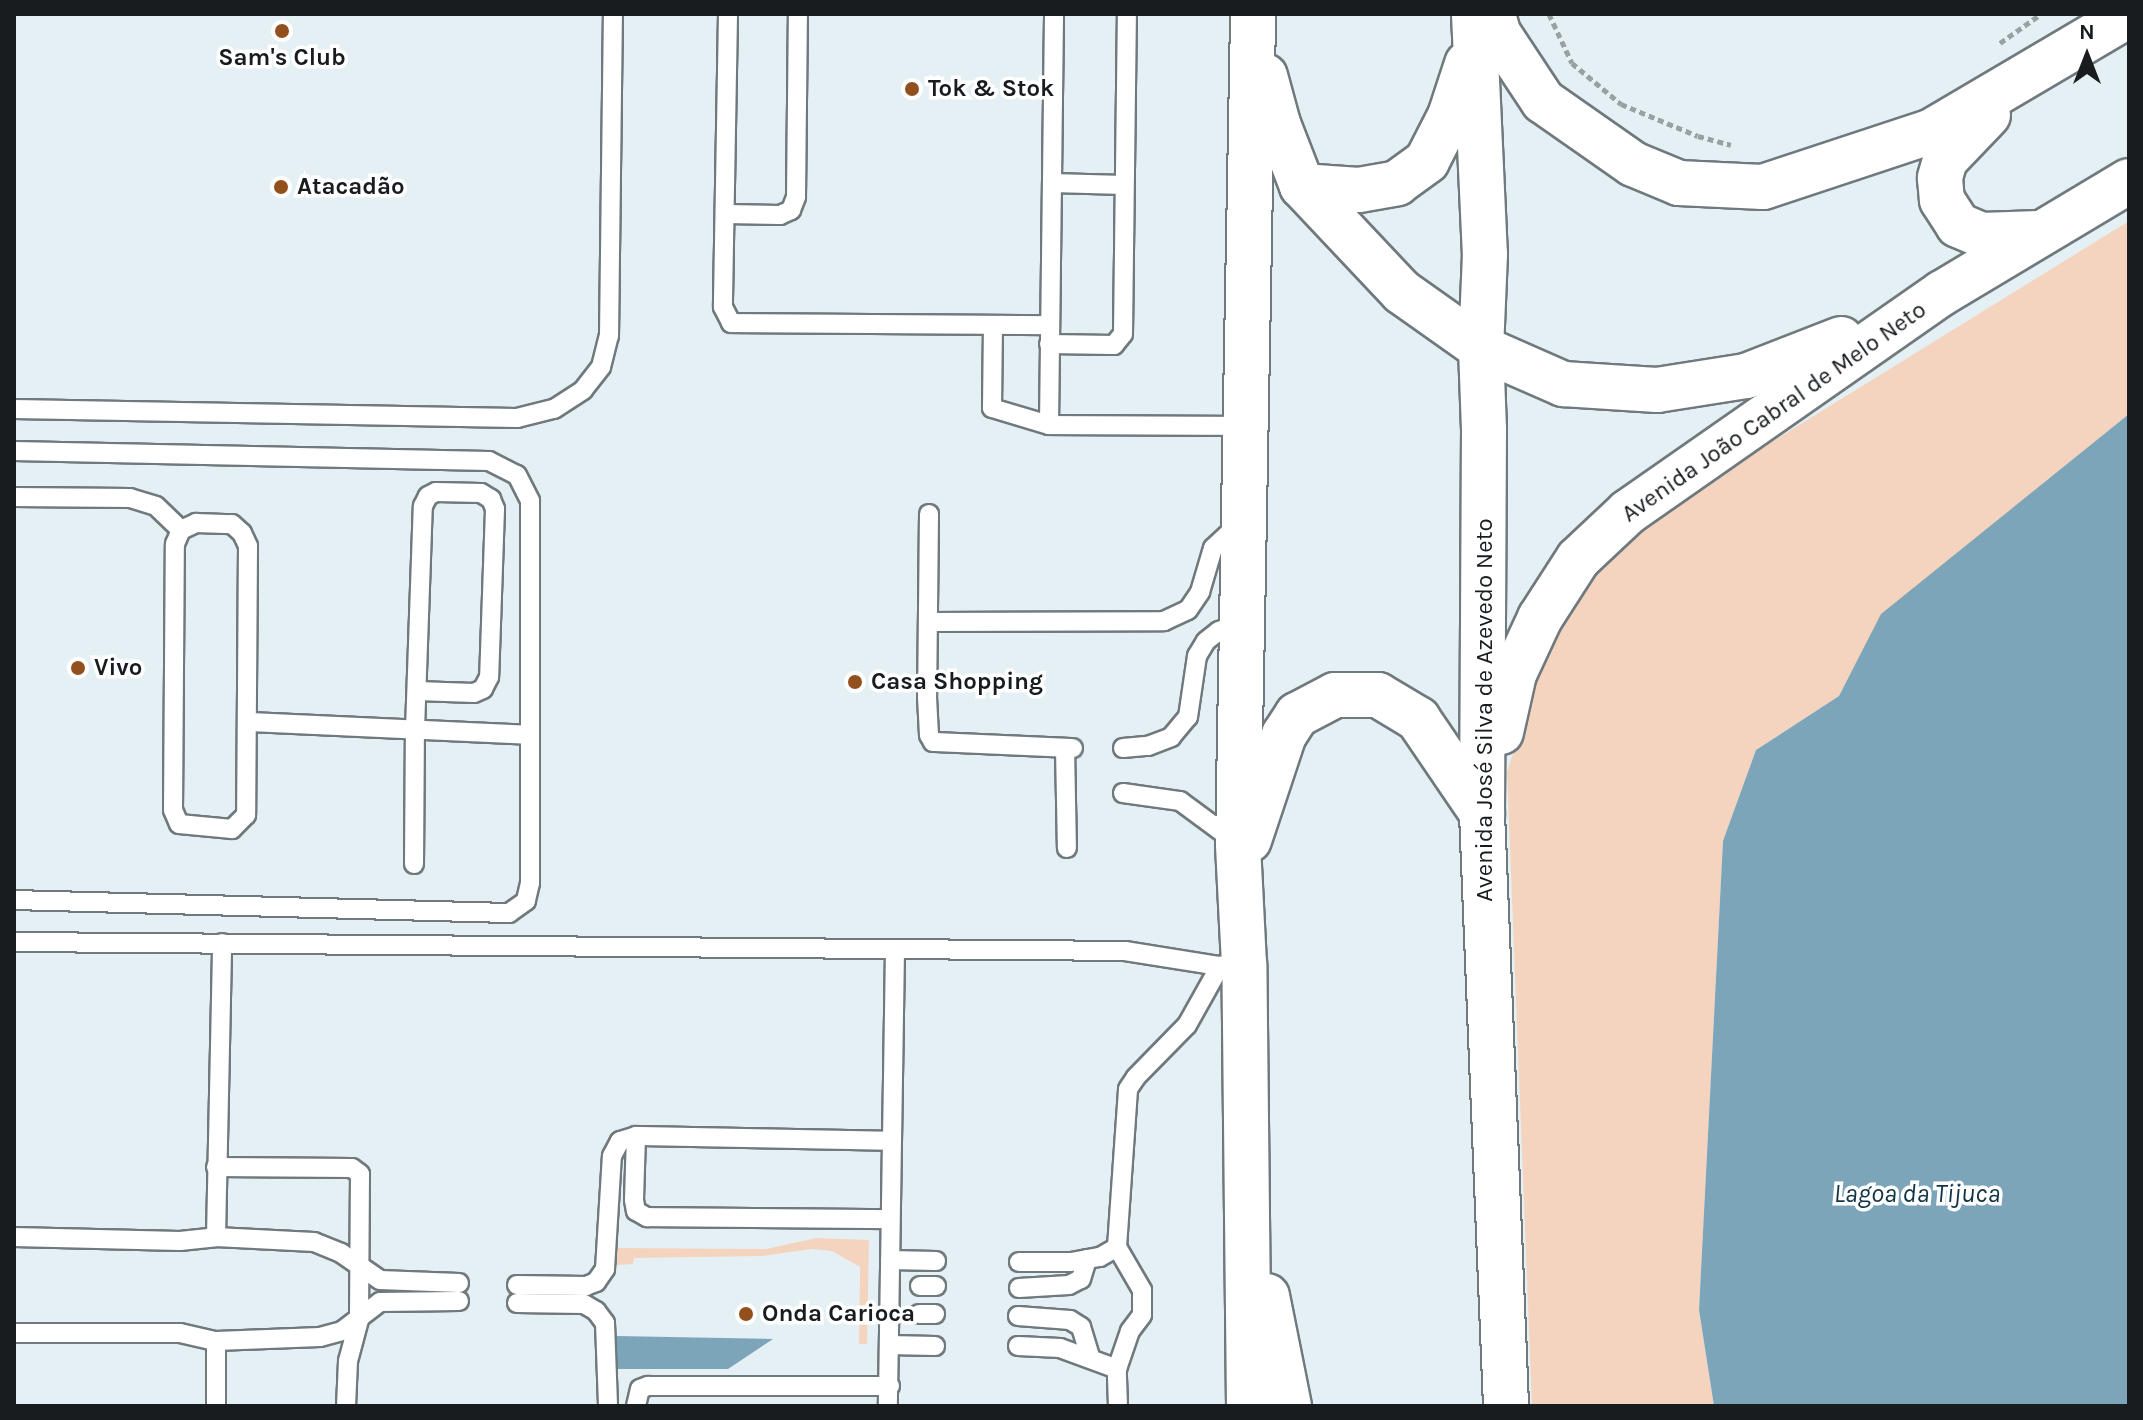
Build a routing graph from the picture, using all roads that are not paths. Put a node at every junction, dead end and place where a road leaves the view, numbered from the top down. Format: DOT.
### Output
graph roads {
  1 [pos="613,14"];
  2 [pos="728,14"];
  3 [pos="798,14"];
  4 [pos="1054,14"];
  5 [pos="1127,14"];
  6 [pos="2129,15"];
  7 [pos="1253,22"];
  8 [pos="1480,23"];
  9 [pos="2020,82"];
  10 [pos="2129,181"];
  11 [pos="1052,183"];
  12 [pos="1124,185"];
  13 [pos="1302,186"];
  14 [pos="726,214"];
  15 [pos="2044,232"];
  16 [pos="1942,293"];
  17 [pos="993,325"];
  18 [pos="1049,335"];
  19 [pos="1481,348"];
  20 [pos="14,409"];
  21 [pos="1049,425"];
  22 [pos="1246,426"];
  23 [pos="14,451"];
  24 [pos="14,497"];
  25 [pos="929,514"];
  26 [pos="1243,521"];
  27 [pos="181,530"];
  28 [pos="928,622"];
  29 [pos="1241,623"];
  30 [pos="417,691"];
  31 [pos="248,722"];
  32 [pos="415,730"];
  33 [pos="530,735"];
  34 [pos="1123,748"];
  35 [pos="1123,793"];
  36 [pos="1482,813"];
  37 [pos="1067,848"];
  38 [pos="1239,856"];
  39 [pos="414,864"];
  40 [pos="14,900"];
  41 [pos="14,942"];
  42 [pos="222,943"];
  43 [pos="895,951"];
  44 [pos="1232,965"];
  45 [pos="636,1136"];
  46 [pos="892,1141"];
  47 [pos="216,1167"];
  48 [pos="1247,1200"];
  49 [pos="889,1219"];
  50 [pos="14,1237"];
  51 [pos="216,1237"];
  52 [pos="1117,1247"];
  53 [pos="1087,1259"];
  54 [pos="890,1260"];
  55 [pos="936,1261"];
  56 [pos="1019,1262"];
  57 [pos="361,1268"];
  58 [pos="1019,1288"];
  59 [pos="1018,1316"];
  60 [pos="359,1320"];
  61 [pos="14,1333"];
  62 [pos="216,1341"];
  63 [pos="889,1345"];
  64 [pos="935,1346"];
  65 [pos="1018,1346"];
  66 [pos="1090,1357"];
  67 [pos="1117,1369"];
  68 [pos="721,1386"];
  69 [pos="890,1386"];
  70 [pos="216,1406"];
  71 [pos="346,1406"];
  72 [pos="608,1406"];
  73 [pos="636,1406"];
  74 [pos="721,1406"];
  75 [pos="888,1406"];
  76 [pos="1118,1406"];
  77 [pos="1249,1406"];
  78 [pos="1289,1406"];
  79 [pos="1506,1406"];
  1 -- 20 [label="lane"];
  2 -- 14 [label="lane"];
  3 -- 14 [label="lane"];
  4 -- 11 [label="lane"];
  5 -- 12 [label="lane"];
  6 -- 9 [label="street"];
  7 -- 13 [label="street"];
  7 -- 22 [label="street"];
  8 -- 9 [label="street"];
  8 -- 13 [label="street"];
  8 -- 19 [label="street, Avenida José Silva de Azevedo Neto"];
  9 -- 15 [label="street"];
  10 -- 15 [label="street, Avenida João Cabral de Melo Neto"];
  11 -- 12 [label="lane"];
  11 -- 18 [label="lane"];
  12 -- 18 [label="lane"];
  13 -- 19 [label="street"];
  14 -- 17 [label="lane"];
  15 -- 16 [label="street, Avenida João Cabral de Melo Neto"];
  16 -- 19 [label="street"];
  16 -- 36 [label="street, Avenida João Cabral de Melo Neto"];
  17 -- 18 [label="lane"];
  17 -- 21 [label="lane"];
  18 -- 21 [label="lane"];
  19 -- 36 [label="street, Avenida José Silva de Azevedo Neto"];
  21 -- 22 [label="lane"];
  22 -- 26 [label="street"];
  23 -- 33 [label="lane"];
  24 -- 27 [label="lane"];
  25 -- 28 [label="lane"];
  26 -- 28 [label="lane"];
  26 -- 29 [label="street"];
  27 -- 31 [label="lane"];
  27 -- 31 [label="lane"];
  28 -- 37 [label="lane"];
  29 -- 34 [label="lane"];
  29 -- 38 [label="street"];
  30 -- 30 [label="lane"];
  30 -- 32 [label="lane"];
  31 -- 32 [label="lane"];
  32 -- 33 [label="lane"];
  32 -- 39 [label="lane"];
  33 -- 40 [label="lane"];
  35 -- 38 [label="lane"];
  36 -- 38 [label="street"];
  36 -- 79 [label="street, Avenida José Silva de Azevedo Neto"];
  38 -- 44 [label="street"];
  41 -- 42 [label="lane"];
  42 -- 43 [label="lane"];
  42 -- 47 [label="lane"];
  43 -- 44 [label="lane"];
  43 -- 46 [label="lane"];
  44 -- 48 [label="street"];
  44 -- 52 [label="lane"];
  45 -- 46 [label="lane"];
  45 -- 49 [label="lane"];
  45 -- 72 [label="lane"];
  46 -- 49 [label="lane"];
  47 -- 51 [label="lane"];
  47 -- 57 [label="lane"];
  48 -- 77 [label="street"];
  48 -- 78 [label="street"];
  49 -- 54 [label="lane"];
  50 -- 51 [label="lane"];
  51 -- 57 [label="lane"];
  52 -- 53 [label="lane"];
  52 -- 67 [label="lane"];
  53 -- 56 [label="lane"];
  53 -- 58 [label="lane"];
  54 -- 55 [label="lane"];
  54 -- 63 [label="lane"];
  57 -- 60 [label="lane"];
  57 -- 60 [label="lane"];
  59 -- 66 [label="lane"];
  60 -- 62 [label="lane"];
  60 -- 71 [label="lane"];
  61 -- 62 [label="lane"];
  62 -- 70 [label="lane"];
  63 -- 64 [label="lane"];
  63 -- 69 [label="lane"];
  65 -- 66 [label="lane"];
  66 -- 67 [label="lane"];
  67 -- 76 [label="lane"];
  68 -- 69 [label="lane"];
  68 -- 73 [label="lane"];
  68 -- 74 [label="lane"];
  69 -- 75 [label="lane"];
}
